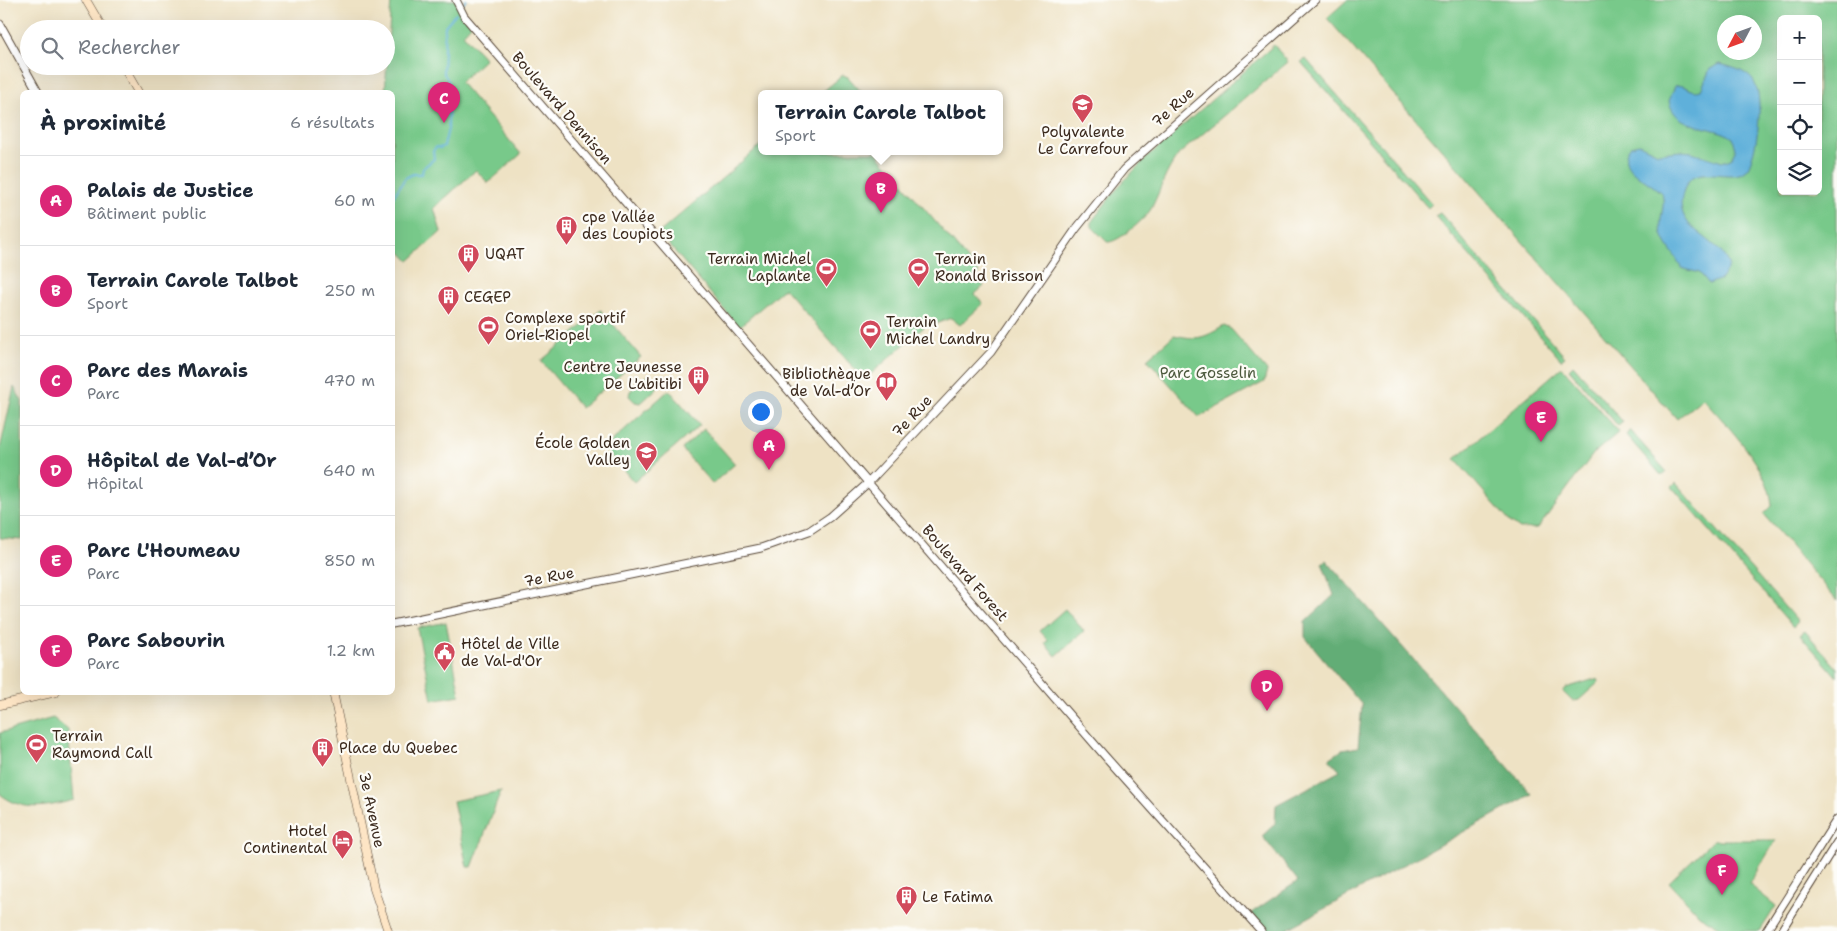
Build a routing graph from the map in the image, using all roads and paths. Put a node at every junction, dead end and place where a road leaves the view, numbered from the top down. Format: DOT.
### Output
graph roads {
  1 [pos="87,0"];
  2 [pos="456,0"];
  3 [pos="1315,0"];
  4 [pos="98,20"];
  5 [pos="0,24"];
  6 [pos="20,60"];
  7 [pos="28,75"];
  8 [pos="128,75"];
  9 [pos="37,90"];
  10 [pos="137,90"];
  11 [pos="651,232"];
  12 [pos="869,482"];
  13 [pos="395,623"];
  14 [pos="43,695"];
  15 [pos="334,695"];
  16 [pos="0,705"];
  17 [pos="1837,819"];
  18 [pos="1837,842"];
  19 [pos="388,931"];
  20 [pos="1261,931"];
  21 [pos="1766,931"];
  22 [pos="1781,931"];
  1 -- 4 [label="main road"];
  2 -- 11 [label="street, Boulevard Dennison"];
  3 -- 12 [label="street, 7e Rue"];
  5 -- 6 [label="street"];
  7 -- 9 [label="street"];
  8 -- 10 [label="main road"];
  11 -- 12 [label="street, Boulevard Forest"];
  12 -- 13 [label="street, 7e Rue"];
  12 -- 20 [label="street, Boulevard Forest"];
  14 -- 16 [label="main road"];
  15 -- 19 [label="main road, 3e Avenue"];
  17 -- 21 [label="street"];
  18 -- 22 [label="street"];
}
